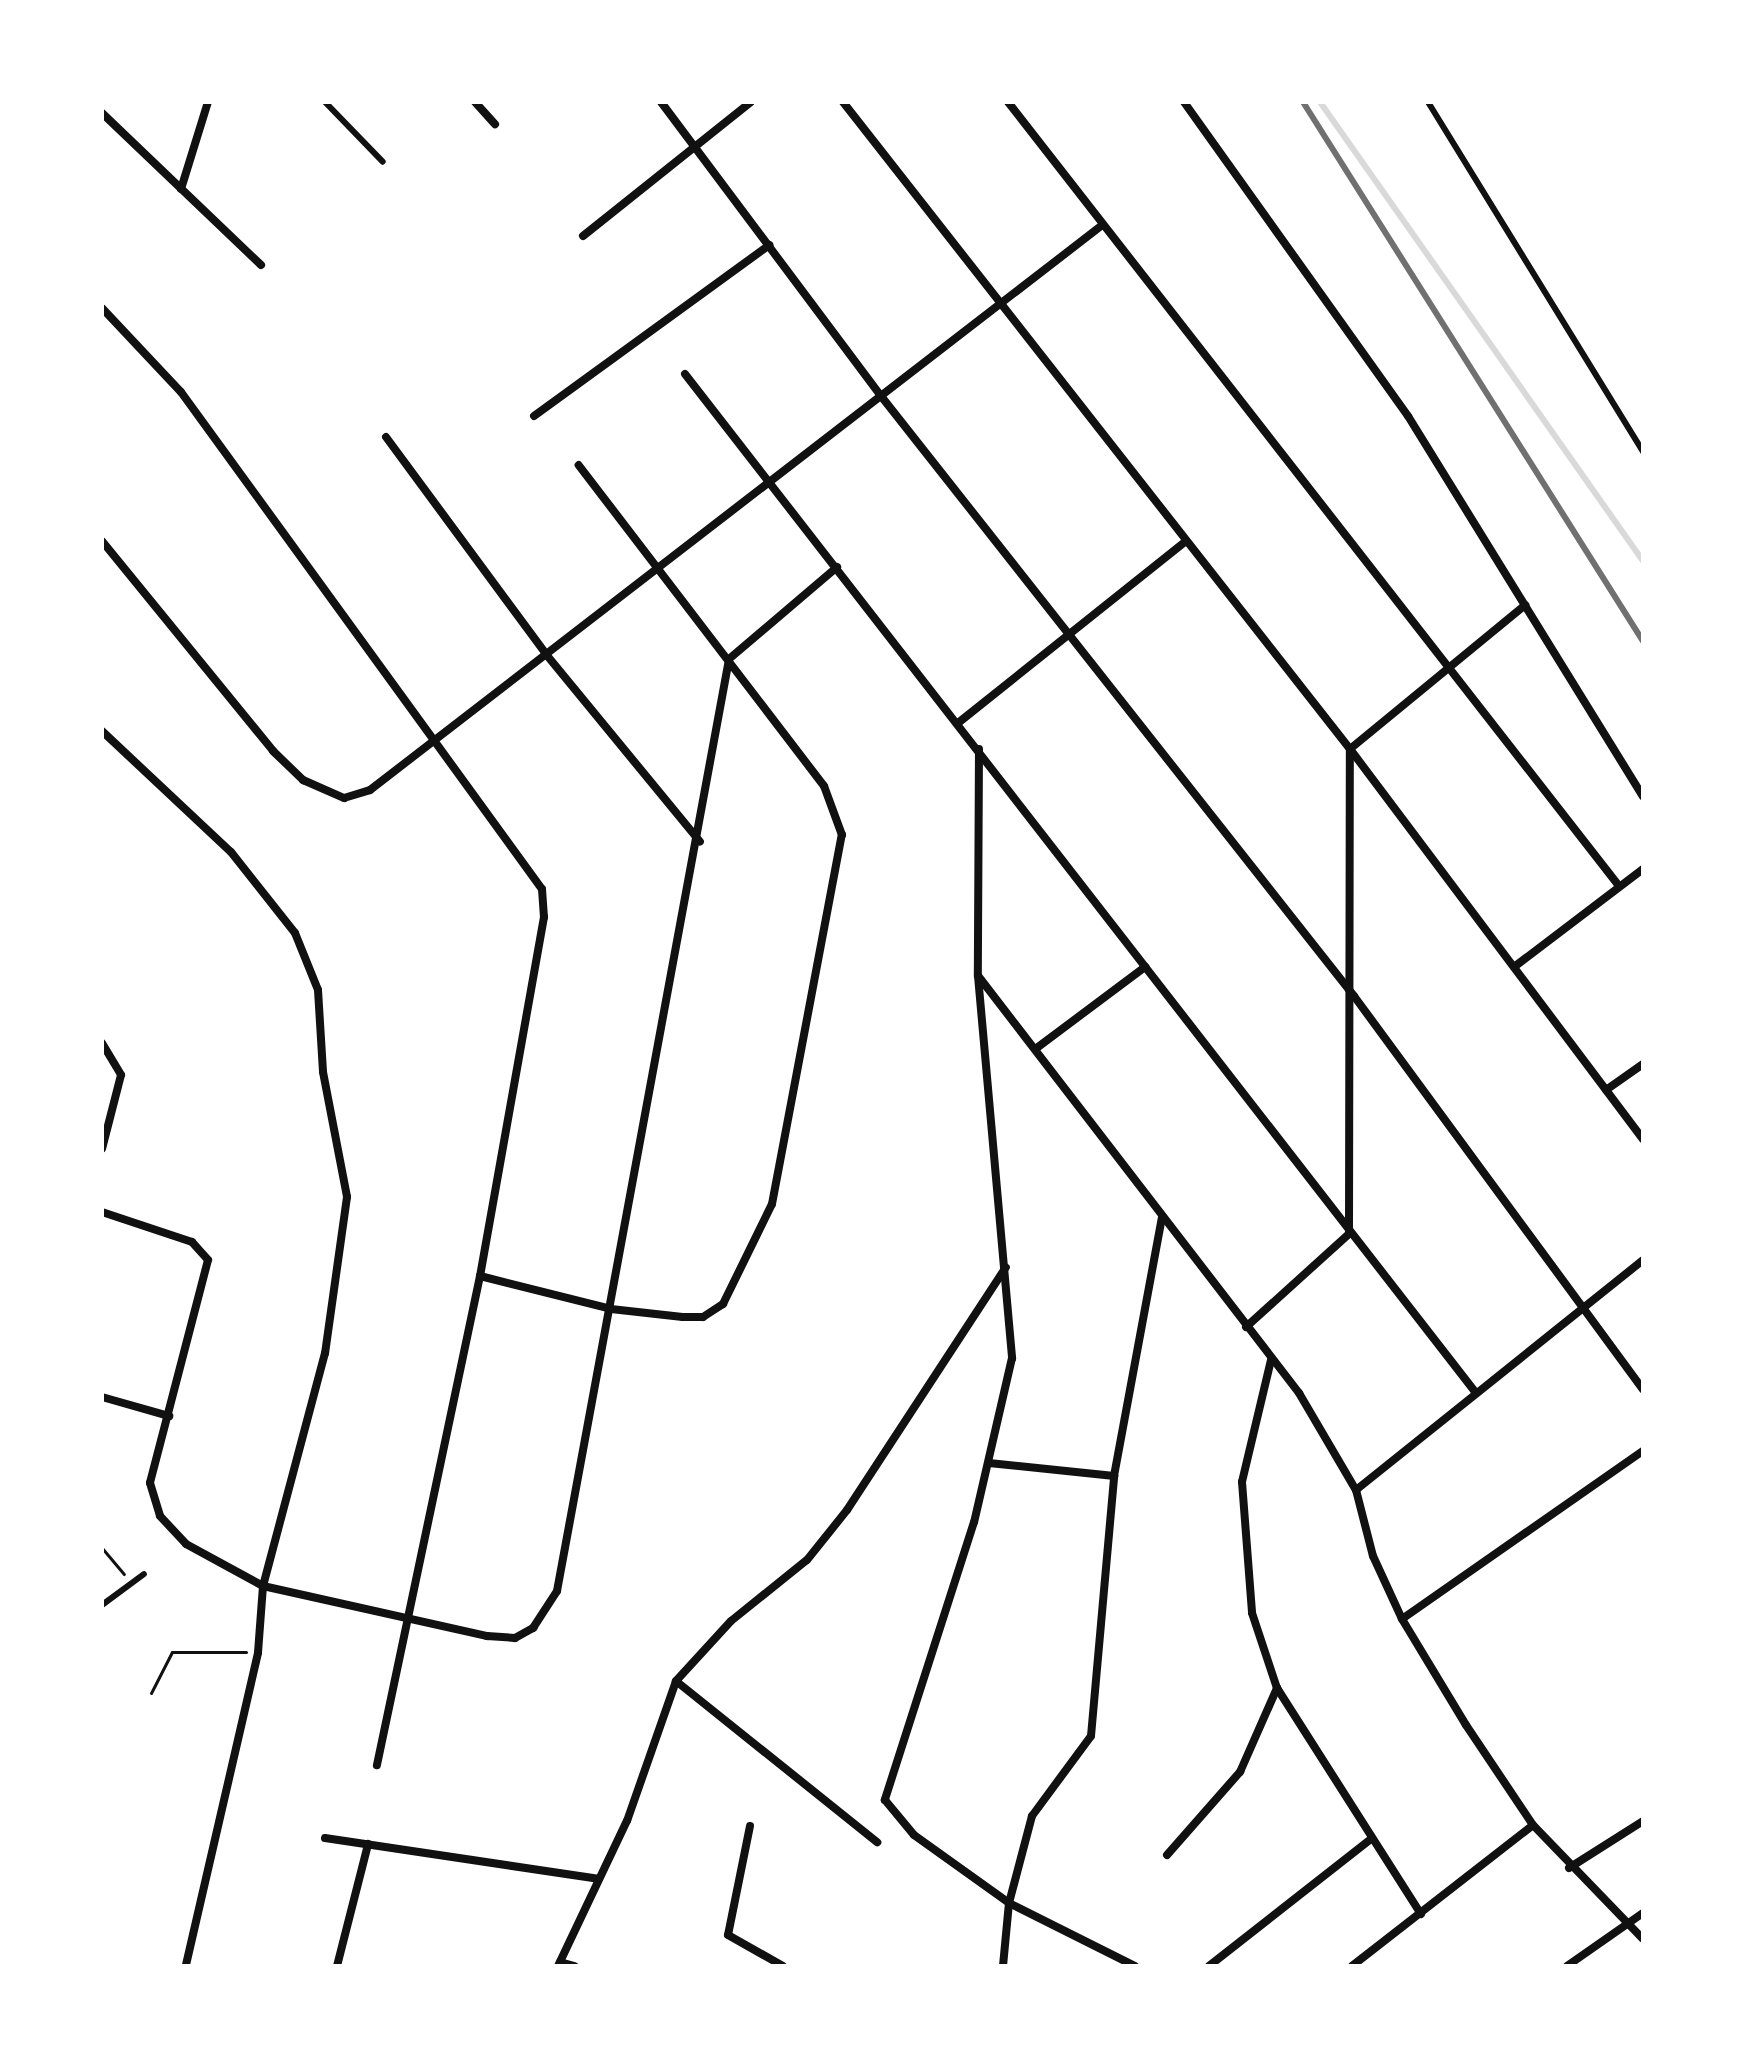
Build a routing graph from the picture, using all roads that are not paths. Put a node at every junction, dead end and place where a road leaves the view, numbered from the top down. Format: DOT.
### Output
graph roads {
  1 [pos="208,102"];
  2 [pos="325,102"];
  3 [pos="475,102"];
  4 [pos="661,102"];
  5 [pos="751,102"];
  6 [pos="843,102"];
  7 [pos="1008,102"];
  8 [pos="1184,102"];
  9 [pos="1428,102"];
  10 [pos="102,113"];
  11 [pos="495,124"];
  12 [pos="696,147"];
  13 [pos="383,162"];
  14 [pos="181,189"];
  15 [pos="1101,226"];
  16 [pos="583,236"];
  17 [pos="769,245"];
  18 [pos="261,265"];
  19 [pos="1000,302"];
  20 [pos="102,308"];
  21 [pos="685,374"];
  22 [pos="881,396"];
  23 [pos="534,416"];
  24 [pos="386,437"];
  25 [pos="1643,452"];
  26 [pos="579,465"];
  27 [pos="769,484"];
  28 [pos="102,541"];
  29 [pos="1185,542"];
  30 [pos="656,566"];
  31 [pos="837,567"];
  32 [pos="1525,605"];
  33 [pos="1070,637"];
  34 [pos="545,653"];
  35 [pos="729,659"];
  36 [pos="1444,665"];
  37 [pos="958,723"];
  38 [pos="102,731"];
  39 [pos="435,737"];
  40 [pos="979,749"];
  41 [pos="1350,749"];
  42 [pos="1643,796"];
  43 [pos="700,842"];
  44 [pos="1643,869"];
  45 [pos="1619,886"];
  46 [pos="1145,967"];
  47 [pos="1514,967"];
  48 [pos="978,976"];
  49 [pos="1354,996"];
  50 [pos="102,1043"];
  51 [pos="1038,1047"];
  52 [pos="1643,1064"];
  53 [pos="1606,1090"];
  54 [pos="104,1136"];
  55 [pos="1643,1139"];
  56 [pos="102,1149"];
  57 [pos="102,1212"];
  58 [pos="1162,1216"];
  59 [pos="1349,1234"];
  60 [pos="1643,1260"];
  61 [pos="1006,1267"];
  62 [pos="480,1276"];
  63 [pos="1583,1304"];
  64 [pos="611,1309"];
  65 [pos="1246,1327"];
  66 [pos="1271,1360"];
  67 [pos="1643,1389"];
  68 [pos="1476,1393"];
  69 [pos="102,1397"];
  70 [pos="169,1416"];
  71 [pos="1643,1451"];
  72 [pos="989,1463"];
  73 [pos="1114,1476"];
  74 [pos="1356,1490"];
  75 [pos="144,1574"];
  76 [pos="263,1586"];
  77 [pos="102,1605"];
  78 [pos="410,1618"];
  79 [pos="1402,1619"];
  80 [pos="676,1681"];
  81 [pos="1277,1688"];
  82 [pos="377,1765"];
  83 [pos="1643,1821"];
  84 [pos="1533,1825"];
  85 [pos="750,1826"];
  86 [pos="325,1838"];
  87 [pos="1371,1839"];
  88 [pos="877,1842"];
  89 [pos="368,1844"];
  90 [pos="1167,1855"];
  91 [pos="1569,1868"];
  92 [pos="598,1879"];
  93 [pos="1009,1903"];
  94 [pos="1643,1913"];
  95 [pos="1421,1914"];
  96 [pos="1630,1920"];
  97 [pos="1643,1939"];
  98 [pos="559,1964"];
  99 [pos="186,1966"];
  100 [pos="337,1966"];
  101 [pos="574,1966"];
  102 [pos="783,1966"];
  103 [pos="1003,1966"];
  104 [pos="1135,1966"];
  105 [pos="1209,1966"];
  106 [pos="1352,1966"];
  107 [pos="1567,1966"];
  1 -- 14 [label="street"];
  2 -- 13 [label="lane"];
  3 -- 11 [label="street"];
  4 -- 12 [label="street"];
  5 -- 12 [label="street"];
  6 -- 19 [label="street"];
  7 -- 15 [label="street"];
  8 -- 32 [label="street"];
  9 -- 25 [label="lane"];
  10 -- 14 [label="street"];
  12 -- 16 [label="street"];
  12 -- 17 [label="street"];
  14 -- 18 [label="street"];
  15 -- 19 [label="street"];
  15 -- 36 [label="street"];
  17 -- 22 [label="street"];
  17 -- 23 [label="street"];
  19 -- 22 [label="street"];
  19 -- 29 [label="street"];
  20 -- 39 [label="street"];
  21 -- 27 [label="street"];
  22 -- 27 [label="street"];
  22 -- 33 [label="street"];
  24 -- 34 [label="street"];
  26 -- 30 [label="street"];
  27 -- 30 [label="street"];
  27 -- 31 [label="street"];
  28 -- 39 [label="street"];
  29 -- 33 [label="street"];
  29 -- 41 [label="street"];
  30 -- 34 [label="street"];
  30 -- 35 [label="street"];
  31 -- 35 [label="street"];
  31 -- 37 [label="street"];
  32 -- 36 [label="street"];
  32 -- 42 [label="street"];
  33 -- 37 [label="street"];
  33 -- 49 [label="street"];
  34 -- 39 [label="street"];
  34 -- 43 [label="street"];
  35 -- 43 [label="street"];
  35 -- 64 [label="street"];
  36 -- 41 [label="street"];
  36 -- 45 [label="street"];
  37 -- 40 [label="street"];
  38 -- 76 [label="street"];
  39 -- 62 [label="street"];
  40 -- 46 [label="street"];
  40 -- 48 [label="street"];
  41 -- 47 [label="street"];
  41 -- 49 [label="street"];
  43 -- 64 [label="street"];
  44 -- 45 [label="street"];
  45 -- 47 [label="street"];
  46 -- 51 [label="street"];
  46 -- 59 [label="street"];
  47 -- 53 [label="street"];
  48 -- 51 [label="street"];
  48 -- 61 [label="street"];
  49 -- 59 [label="street"];
  49 -- 63 [label="street"];
  50 -- 54 [label="street"];
  51 -- 58 [label="street"];
  52 -- 53 [label="street"];
  53 -- 55 [label="street"];
  54 -- 56 [label="street"];
  57 -- 70 [label="street"];
  58 -- 65 [label="street"];
  58 -- 73 [label="street"];
  59 -- 65 [label="street"];
  59 -- 68 [label="street"];
  60 -- 63 [label="street"];
  61 -- 72 [label="street"];
  61 -- 80 [label="street"];
  62 -- 64 [label="street"];
  62 -- 78 [label="street"];
  63 -- 67 [label="street"];
  63 -- 68 [label="street"];
  64 -- 78 [label="street"];
  65 -- 66 [label="street"];
  66 -- 74 [label="street"];
  66 -- 81 [label="street"];
  68 -- 74 [label="street"];
  69 -- 70 [label="street"];
  70 -- 76 [label="street"];
  71 -- 79 [label="street"];
  72 -- 73 [label="street"];
  72 -- 93 [label="street"];
  73 -- 93 [label="street"];
  74 -- 79 [label="street"];
  75 -- 77 [label="lane"];
  76 -- 78 [label="street"];
  76 -- 99 [label="street"];
  78 -- 82 [label="street"];
  79 -- 84 [label="street"];
  80 -- 88 [label="street"];
  80 -- 92 [label="street"];
  81 -- 87 [label="street"];
  81 -- 90 [label="street"];
  83 -- 91 [label="street"];
  84 -- 91 [label="street"];
  84 -- 95 [label="street"];
  85 -- 102 [label="street"];
  86 -- 89 [label="street"];
  87 -- 95 [label="street"];
  87 -- 105 [label="street"];
  89 -- 92 [label="street"];
  89 -- 100 [label="street"];
  91 -- 96 [label="street"];
  92 -- 98 [label="street"];
  93 -- 103 [label="street"];
  93 -- 104 [label="street"];
  94 -- 96 [label="street"];
  95 -- 106 [label="street"];
  96 -- 97 [label="street"];
  96 -- 107 [label="street"];
  98 -- 101 [label="street"];
}
